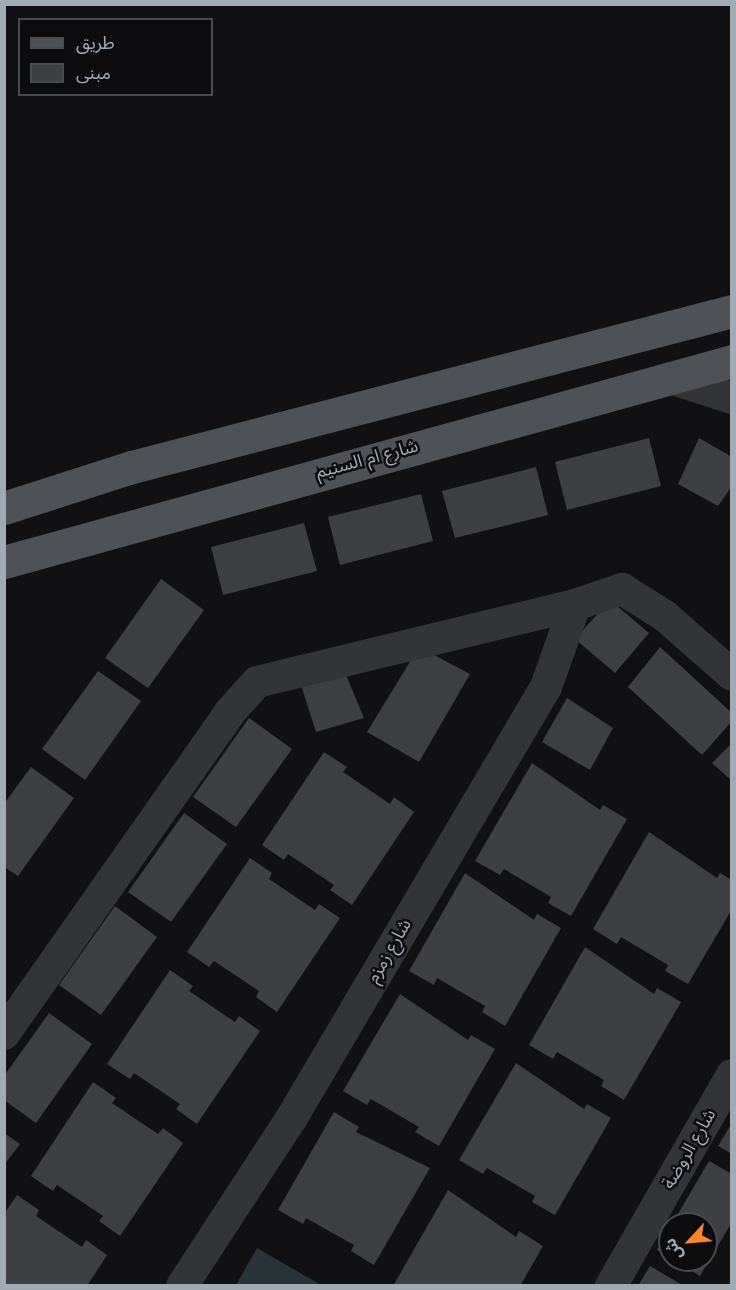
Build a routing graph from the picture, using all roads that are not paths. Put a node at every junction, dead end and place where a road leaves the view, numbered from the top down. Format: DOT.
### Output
graph roads {
  1 [pos="732,311"];
  2 [pos="732,361"];
  3 [pos="670,378"];
  4 [pos="732,398"];
  5 [pos="4,507"];
  6 [pos="4,562"];
  7 [pos="575,605"];
  8 [pos="732,675"];
  9 [pos="4,1034"];
  10 [pos="732,1075"];
  11 [pos="182,1286"];
  12 [pos="610,1286"];
  1 -- 5 [label="main road"];
  2 -- 3 [label="main road, شارع ام السنيم"];
  3 -- 4 [label="street"];
  3 -- 6 [label="main road, شارع ام السنيم"];
  7 -- 8 [label="street"];
  7 -- 9 [label="street"];
  7 -- 11 [label="street, شارع زمزم"];
  10 -- 12 [label="street, شارع الروضة"];
}
